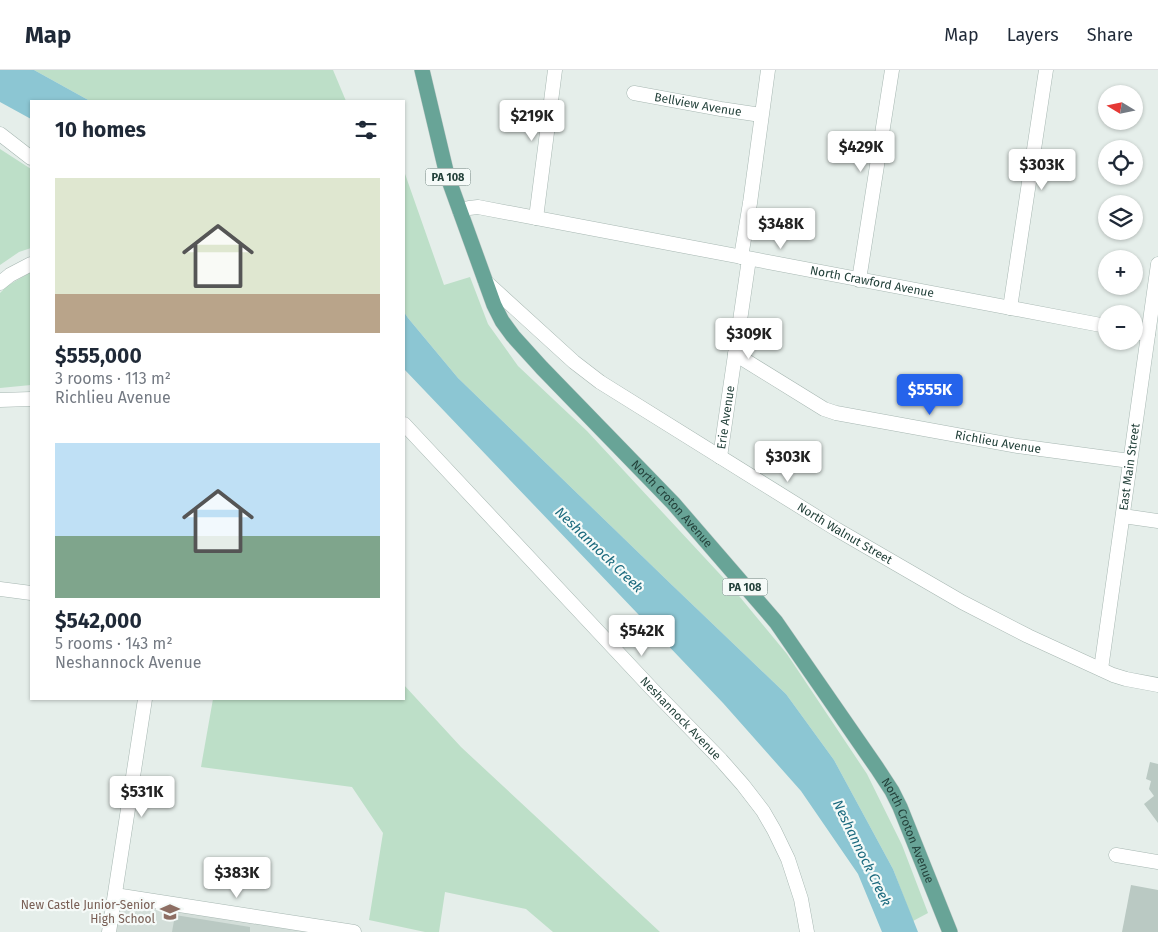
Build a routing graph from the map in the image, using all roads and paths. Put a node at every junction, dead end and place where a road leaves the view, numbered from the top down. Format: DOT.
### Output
graph roads {
  1 [pos="422,70"];
  2 [pos="555,70"];
  3 [pos="768,70"];
  4 [pos="892,70"];
  5 [pos="1046,70"];
  6 [pos="634,93"];
  7 [pos="761,116"];
  8 [pos="0,134"];
  9 [pos="30,157"];
  10 [pos="460,212"];
  11 [pos="536,218"];
  12 [pos="745,258"];
  13 [pos="1158,264"];
  14 [pos="30,265"];
  15 [pos="859,280"];
  16 [pos="485,281"];
  17 [pos="0,283"];
  18 [pos="1010,308"];
  19 [pos="1098,324"];
  20 [pos="1146,342"];
  21 [pos="735,354"];
  22 [pos="30,398"];
  23 [pos="0,400"];
  24 [pos="405,425"];
  25 [pos="720,457"];
  26 [pos="1130,461"];
  27 [pos="1123,516"];
  28 [pos="1158,521"];
  29 [pos="0,589"];
  30 [pos="30,593"];
  31 [pos="1101,670"];
  32 [pos="1158,685"];
  33 [pos="146,700"];
  34 [pos="1116,856"];
  35 [pos="1158,862"];
  36 [pos="115,895"];
  37 [pos="110,932"];
  38 [pos="354,932"];
  39 [pos="807,932"];
  40 [pos="950,932"];
  1 -- 10 [label="main road, North Croton Avenue / PA 108"];
  2 -- 11 [label="street"];
  3 -- 7 [label="street, Erie Avenue"];
  4 -- 15 [label="street"];
  5 -- 18 [label="street"];
  6 -- 7 [label="street, Bellview Avenue"];
  7 -- 12 [label="street, Erie Avenue"];
  8 -- 9 [label="street"];
  10 -- 11 [label="street, North Crawford Avenue"];
  10 -- 16 [label="main road, North Croton Avenue / PA 108"];
  11 -- 12 [label="street, North Crawford Avenue"];
  12 -- 15 [label="street, North Crawford Avenue"];
  12 -- 21 [label="street, Erie Avenue"];
  13 -- 20 [label="street, East Main Street"];
  14 -- 17 [label="street"];
  15 -- 18 [label="street, North Crawford Avenue"];
  16 -- 25 [label="street, North Walnut Street"];
  16 -- 40 [label="main road, North Croton Avenue / PA 108"];
  18 -- 19 [label="street, North Crawford Avenue"];
  20 -- 26 [label="street, East Main Street"];
  21 -- 25 [label="street, Erie Avenue"];
  21 -- 26 [label="street, Richlieu Avenue"];
  22 -- 23 [label="street"];
  24 -- 39 [label="street, Neshannock Avenue"];
  25 -- 31 [label="street, North Walnut Street"];
  26 -- 27 [label="street, East Main Street"];
  27 -- 28 [label="street"];
  27 -- 31 [label="street, East Main Street"];
  29 -- 30 [label="street"];
  31 -- 32 [label="street, North Walnut Street"];
  33 -- 36 [label="street"];
  34 -- 35 [label="street"];
  36 -- 37 [label="street"];
  36 -- 38 [label="street"];
}
